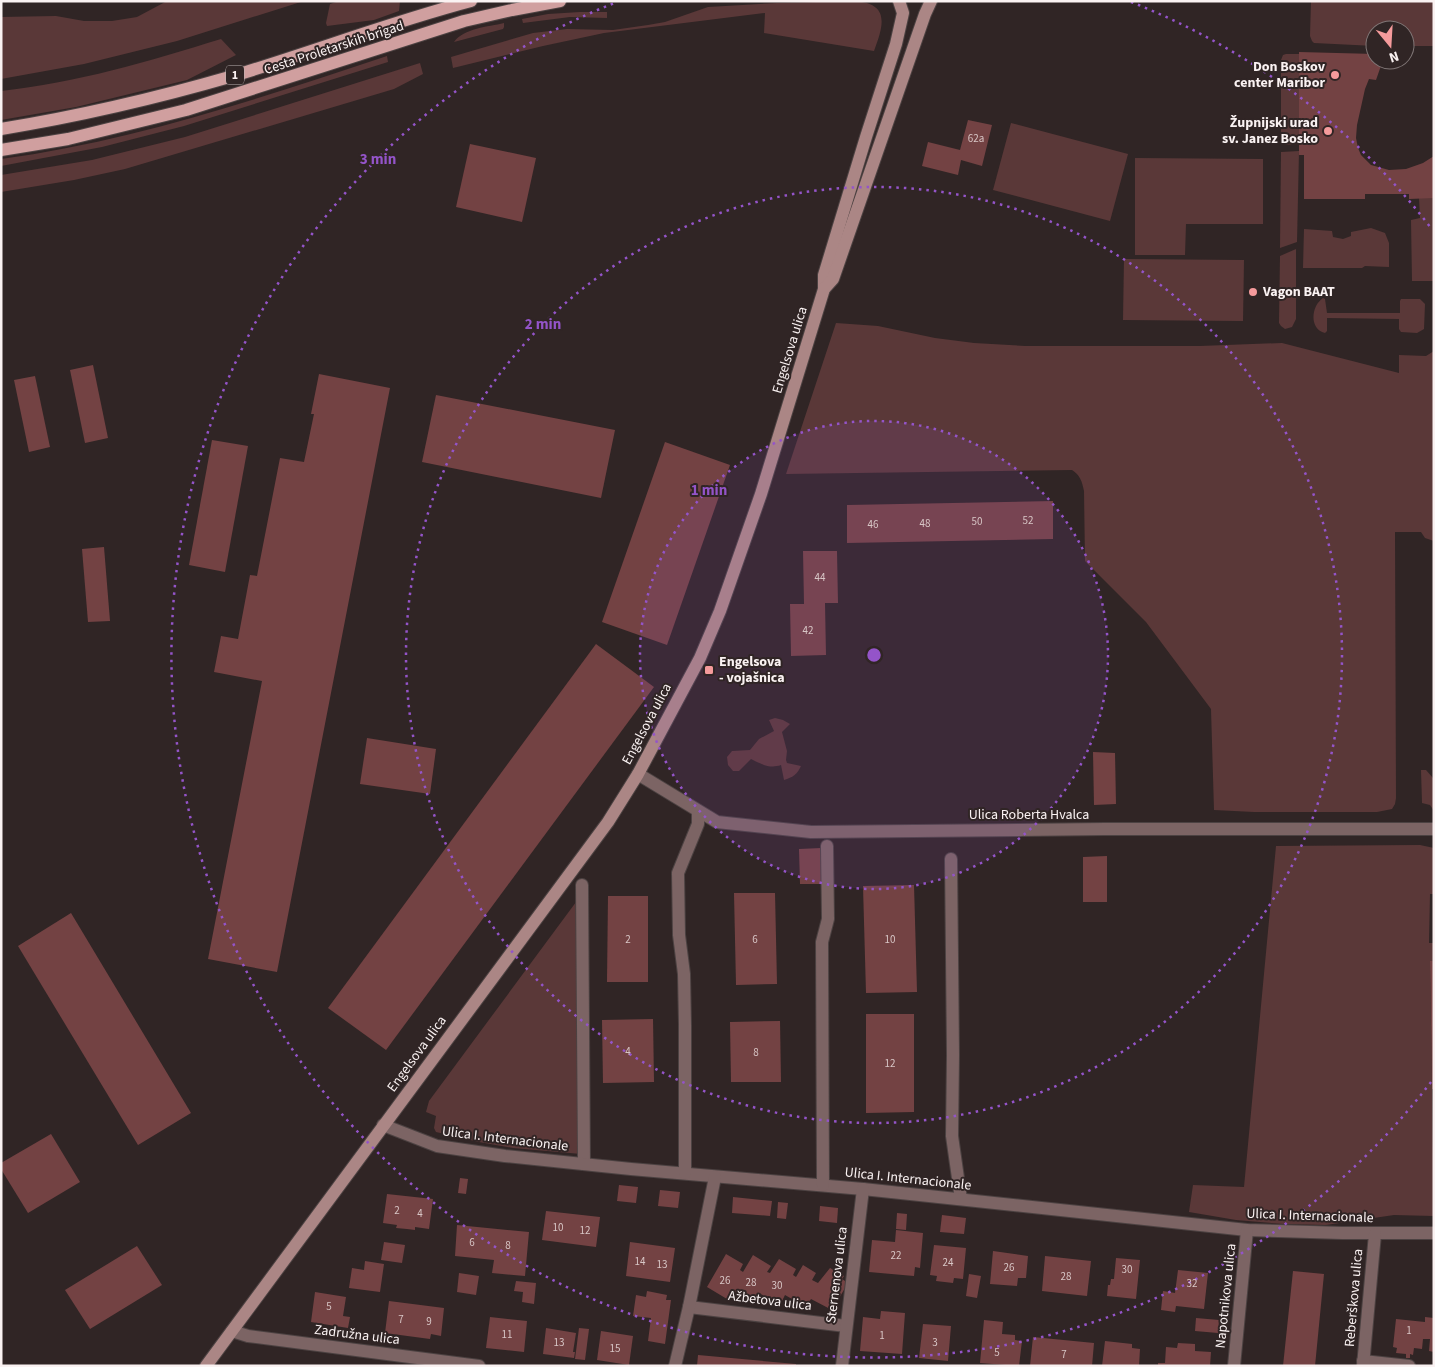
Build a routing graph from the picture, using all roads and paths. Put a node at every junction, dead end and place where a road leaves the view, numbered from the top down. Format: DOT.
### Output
graph roads {
  1 [pos="560,1"];
  2 [pos="899,1"];
  3 [pos="931,1"];
  4 [pos="466,2"];
  5 [pos="464,21"];
  6 [pos="1,129"];
  7 [pos="1,150"];
  8 [pos="824,289"];
  9 [pos="638,774"];
  10 [pos="698,811"];
  11 [pos="1434,830"];
  12 [pos="827,846"];
  13 [pos="951,859"];
  14 [pos="582,885"];
  15 [pos="384,1125"];
  16 [pos="584,1164"];
  17 [pos="686,1173"];
  18 [pos="715,1177"];
  19 [pos="823,1185"];
  20 [pos="863,1189"];
  21 [pos="961,1200"];
  22 [pos="1248,1230"];
  23 [pos="1434,1233"];
  24 [pos="1376,1234"];
  25 [pos="689,1307"];
  26 [pos="846,1326"];
  27 [pos="232,1331"];
  28 [pos="1363,1363"];
  29 [pos="206,1366"];
  30 [pos="479,1366"];
  31 [pos="675,1366"];
  32 [pos="842,1366"];
  33 [pos="1234,1366"];
  34 [pos="1409,1366"];
  1 -- 5 [label="main road, Cesta Proletarskih brigad / 1"];
  2 -- 8 [label="street"];
  3 -- 8 [label="street, Engelsova ulica"];
  4 -- 5 [label="street"];
  4 -- 6 [label="main road, Cesta Proletarskih brigad / 1"];
  5 -- 7 [label="main road, Cesta Proletarskih brigad / 1"];
  8 -- 9 [label="street, Engelsova ulica"];
  9 -- 10 [label="street, Ulica Roberta Hvalca"];
  9 -- 15 [label="street, Engelsova ulica"];
  10 -- 11 [label="street, Ulica Roberta Hvalca"];
  10 -- 17 [label="street"];
  12 -- 19 [label="street"];
  13 -- 21 [label="street"];
  14 -- 16 [label="street"];
  15 -- 16 [label="street, Ulica I. Internacionale"];
  15 -- 27 [label="street, Engelsova ulica"];
  16 -- 17 [label="street, Ulica I. Internacionale"];
  17 -- 18 [label="street, Ulica I. Internacionale"];
  18 -- 19 [label="street, Ulica I. Internacionale"];
  18 -- 25 [label="street"];
  19 -- 20 [label="street, Ulica I. Internacionale"];
  20 -- 21 [label="street, Ulica I. Internacionale"];
  20 -- 26 [label="street, Sternenova ulica"];
  21 -- 22 [label="street, Ulica I. Internacionale"];
  22 -- 24 [label="street, Ulica I. Internacionale"];
  22 -- 33 [label="street, Napotnikova ulica"];
  23 -- 24 [label="street, Ulica I. Internacionale"];
  24 -- 28 [label="street, Reberškova ulica"];
  25 -- 26 [label="street, Ažbetova ulica"];
  25 -- 31 [label="street"];
  26 -- 32 [label="street, Sternenova ulica"];
  27 -- 29 [label="street, Engelsova ulica"];
  27 -- 30 [label="street, Zadružna ulica"];
  28 -- 34 [label="street"];
}
